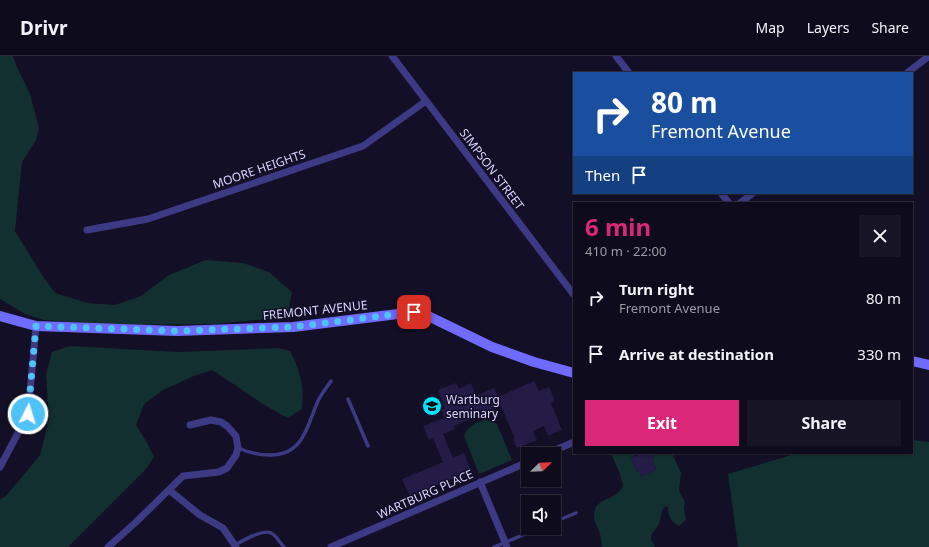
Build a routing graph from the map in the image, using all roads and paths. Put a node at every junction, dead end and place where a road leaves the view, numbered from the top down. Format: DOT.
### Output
graph roads {
  1 [pos="392,56"];
  2 [pos="616,56"];
  3 [pos="929,56"];
  4 [pos="628,72"];
  5 [pos="909,72"];
  6 [pos="426,101"];
  7 [pos="722,194"];
  8 [pos="752,194"];
  9 [pos="728,202"];
  10 [pos="741,202"];
  11 [pos="88,230"];
  12 [pos="573,294"];
  13 [pos="0,316"];
  14 [pos="36,326"];
  15 [pos="913,361"];
  16 [pos="929,365"];
  17 [pos="573,373"];
  18 [pos="331,381"];
  19 [pos="348,399"];
  20 [pos="190,424"];
  21 [pos="573,442"];
  22 [pos="368,446"];
  23 [pos="238,448"];
  24 [pos="561,448"];
  25 [pos="521,465"];
  26 [pos="0,467"];
  27 [pos="480,482"];
  28 [pos="169,490"];
  29 [pos="576,513"];
  30 [pos="561,519"];
  31 [pos="526,535"];
  32 [pos="506,545"];
  33 [pos="236,546"];
  34 [pos="108,547"];
  35 [pos="284,547"];
  36 [pos="331,547"];
  37 [pos="494,547"];
  1 -- 6 [label="street, SIMPSON STREET"];
  2 -- 4 [label="street"];
  3 -- 5 [label="street"];
  6 -- 11 [label="street, MOORE HEIGHTS"];
  6 -- 12 [label="street, SIMPSON STREET"];
  7 -- 9 [label="street"];
  8 -- 10 [label="street"];
  13 -- 14 [label="main road, FREMONT AVENUE"];
  14 -- 17 [label="main road, FREMONT AVENUE"];
  14 -- 26 [label="street"];
  15 -- 16 [label="main road"];
  18 -- 23 [label="lane"];
  19 -- 22 [label="lane"];
  20 -- 23 [label="street"];
  21 -- 24 [label="street"];
  23 -- 28 [label="street"];
  25 -- 27 [label="street, WARTBURG PLACE"];
  27 -- 32 [label="street"];
  27 -- 36 [label="street, WARTBURG PLACE"];
  28 -- 33 [label="street"];
  28 -- 34 [label="street"];
  29 -- 30 [label="lane"];
  31 -- 32 [label="lane"];
  32 -- 37 [label="lane"];
  33 -- 35 [label="lane"];
}
